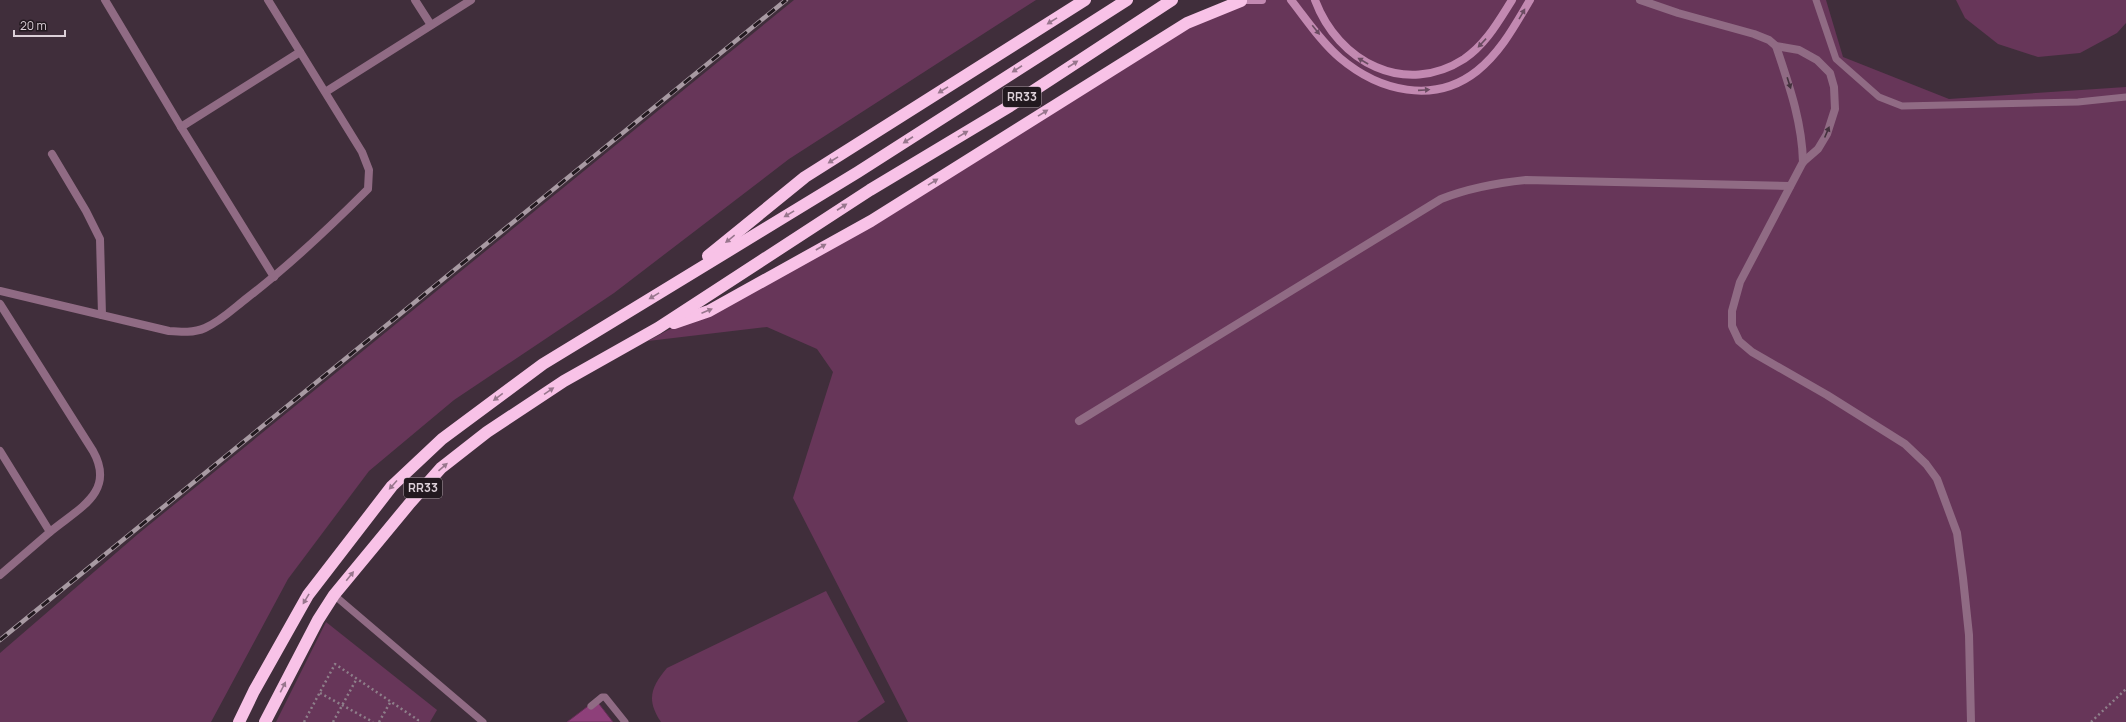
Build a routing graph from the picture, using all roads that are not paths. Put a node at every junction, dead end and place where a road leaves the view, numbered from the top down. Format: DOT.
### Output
graph roads {
  1 [pos="105,0"];
  2 [pos="268,0"];
  3 [pos="415,0"];
  4 [pos="471,0"];
  5 [pos="1086,0"];
  6 [pos="1127,0"];
  7 [pos="1172,0"];
  8 [pos="1240,0"];
  9 [pos="1262,0"];
  10 [pos="1291,0"];
  11 [pos="1315,0"];
  12 [pos="1512,0"];
  13 [pos="1530,0"];
  14 [pos="1640,0"];
  15 [pos="1816,0"];
  16 [pos="431,25"];
  17 [pos="1776,46"];
  18 [pos="300,52"];
  19 [pos="327,91"];
  20 [pos="2126,98"];
  21 [pos="181,127"];
  22 [pos="52,154"];
  23 [pos="1803,162"];
  24 [pos="1790,186"];
  25 [pos="274,277"];
  26 [pos="672,286"];
  27 [pos="0,291"];
  28 [pos="0,304"];
  29 [pos="102,315"];
  30 [pos="658,328"];
  31 [pos="1079,421"];
  32 [pos="0,451"];
  33 [pos="50,532"];
  34 [pos="0,576"];
  35 [pos="334,595"];
  36 [pos="587,709"];
  37 [pos="239,722"];
  38 [pos="265,722"];
  39 [pos="483,722"];
  40 [pos="625,722"];
  41 [pos="1971,722"];
  1 -- 21 [label="street"];
  2 -- 18 [label="street"];
  3 -- 16 [label="street"];
  4 -- 16 [label="street"];
  5 -- 26 [label="highway, one-way"];
  6 -- 26 [label="highway, RR33, one-way"];
  30 -- 7 [label="highway, RR33, one-way"];
  8 -- 9 [label="street"];
  30 -- 8 [label="highway, one-way"];
  10 -- 13 [label="street, one-way"];
  12 -- 11 [label="street, one-way"];
  14 -- 17 [label="street"];
  15 -- 20 [label="lane"];
  16 -- 19 [label="street"];
  17 -- 23 [label="street, one-way"];
  23 -- 17 [label="street, one-way"];
  18 -- 19 [label="street"];
  18 -- 21 [label="street"];
  19 -- 25 [label="street"];
  21 -- 25 [label="street"];
  22 -- 29 [label="street"];
  23 -- 24 [label="street"];
  24 -- 31 [label="street"];
  24 -- 41 [label="street"];
  25 -- 29 [label="street"];
  26 -- 37 [label="highway, RR33, one-way"];
  27 -- 29 [label="street"];
  28 -- 33 [label="street"];
  35 -- 30 [label="highway, RR33, one-way"];
  32 -- 33 [label="street"];
  33 -- 34 [label="street"];
  38 -- 35 [label="highway, RR33, one-way"];
  35 -- 39 [label="lane"];
  36 -- 40 [label="lane"];
}
